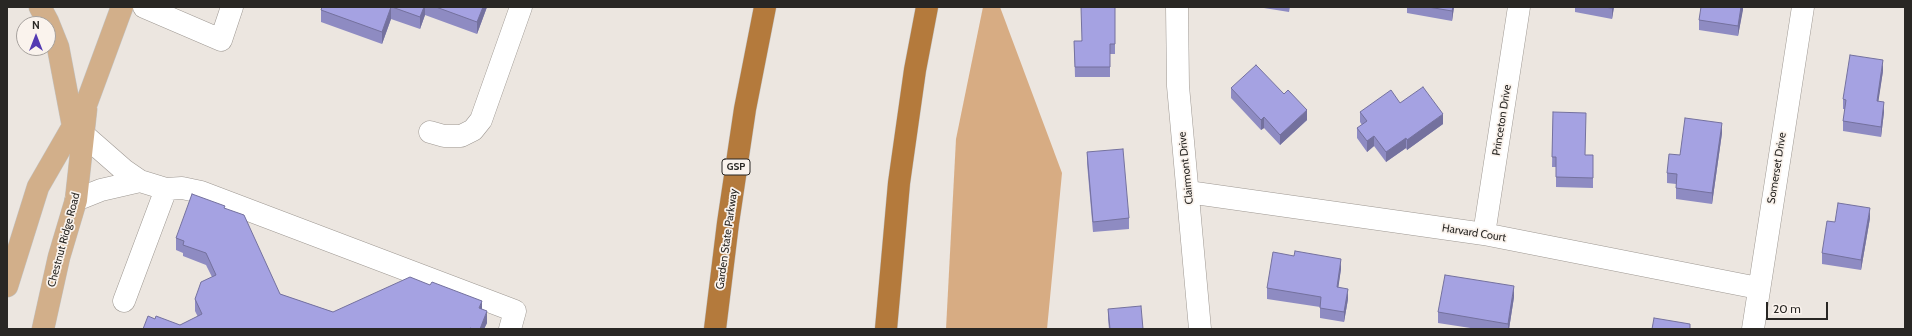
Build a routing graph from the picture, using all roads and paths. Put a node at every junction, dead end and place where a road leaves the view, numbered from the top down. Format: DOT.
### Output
graph roads {
  1 [pos="40,7"];
  2 [pos="122,7"];
  3 [pos="144,7"];
  4 [pos="232,7"];
  5 [pos="520,7"];
  6 [pos="765,7"];
  7 [pos="927,7"];
  8 [pos="1177,7"];
  9 [pos="1519,7"];
  10 [pos="1803,7"];
  11 [pos="79,130"];
  12 [pos="430,132"];
  13 [pos="140,181"];
  14 [pos="166,189"];
  15 [pos="1188,192"];
  16 [pos="76,200"];
  17 [pos="1484,234"];
  18 [pos="7,286"];
  19 [pos="1758,288"];
  20 [pos="124,301"];
  21 [pos="43,329"];
  22 [pos="510,329"];
  23 [pos="715,329"];
  24 [pos="886,329"];
  25 [pos="1200,329"];
  26 [pos="1753,329"];
  1 -- 11 [label="main road"];
  2 -- 11 [label="main road, Chestnut Ridge Road"];
  3 -- 4 [label="street"];
  5 -- 12 [label="street"];
  6 -- 23 [label="highway, Garden State Parkway / GSP"];
  7 -- 24 [label="highway"];
  8 -- 15 [label="street, Clairmont Drive"];
  9 -- 17 [label="street, Princeton Drive"];
  10 -- 19 [label="street, Somerset Drive"];
  11 -- 13 [label="street"];
  11 -- 16 [label="main road, Chestnut Ridge Road"];
  11 -- 18 [label="main road, Chestnut Ridge Road"];
  13 -- 14 [label="street"];
  13 -- 16 [label="street"];
  14 -- 20 [label="street"];
  14 -- 22 [label="street"];
  15 -- 17 [label="street, Harvard Court"];
  15 -- 25 [label="street, Clairmont Drive"];
  16 -- 21 [label="main road, Chestnut Ridge Road"];
  17 -- 19 [label="street, Harvard Court"];
  19 -- 26 [label="street, Somerset Drive"];
}
